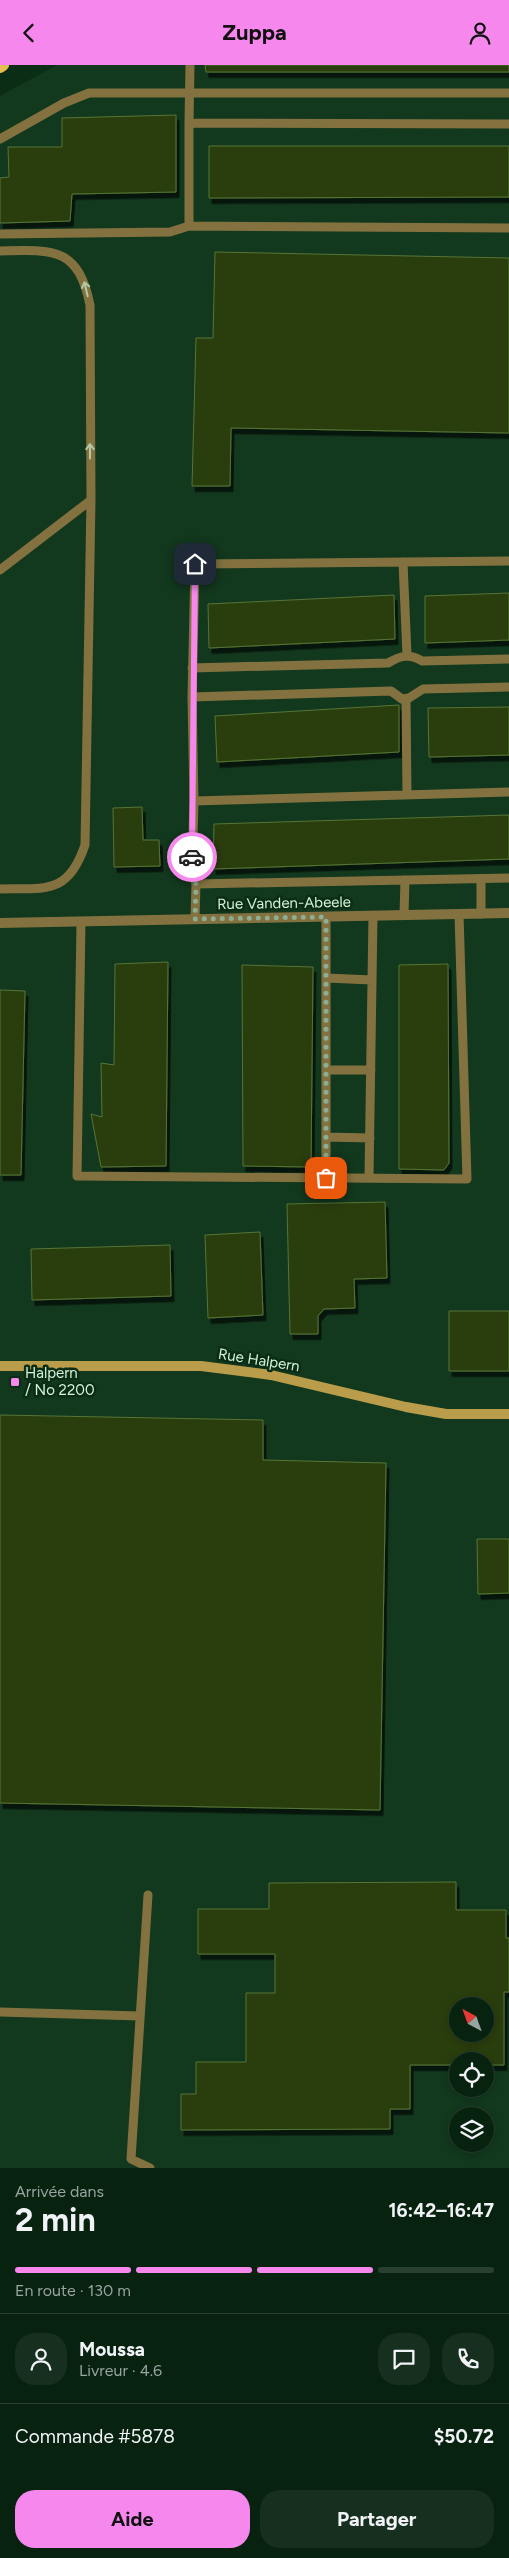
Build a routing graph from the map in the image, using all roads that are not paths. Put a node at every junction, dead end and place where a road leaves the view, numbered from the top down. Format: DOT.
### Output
graph roads {
  1 [pos="190,65"];
  2 [pos="190,92"];
  3 [pos="509,93"];
  4 [pos="189,123"];
  5 [pos="509,124"];
  6 [pos="0,139"];
  7 [pos="189,225"];
  8 [pos="509,228"];
  9 [pos="0,234"];
  10 [pos="0,251"];
  11 [pos="91,500"];
  12 [pos="509,561"];
  13 [pos="404,562"];
  14 [pos="0,570"];
  15 [pos="407,655"];
  16 [pos="509,659"];
  17 [pos="192,668"];
  18 [pos="509,687"];
  19 [pos="192,697"];
  20 [pos="406,699"];
  21 [pos="509,792"];
  22 [pos="407,795"];
  23 [pos="194,801"];
  24 [pos="509,878"];
  25 [pos="481,879"];
  26 [pos="405,880"];
  27 [pos="196,884"];
  28 [pos="0,889"];
  29 [pos="509,913"];
  30 [pos="459,914"];
  31 [pos="481,914"];
  32 [pos="404,915"];
  33 [pos="372,916"];
  34 [pos="326,917"];
  35 [pos="195,919"];
  36 [pos="81,922"];
  37 [pos="0,923"];
  38 [pos="326,978"];
  39 [pos="372,980"];
  40 [pos="371,1069"];
  41 [pos="326,1070"];
  42 [pos="326,1137"];
  43 [pos="370,1138"];
  44 [pos="326,1178"];
  45 [pos="370,1178"];
  46 [pos="0,1366"];
  47 [pos="509,1414"];
  48 [pos="148,1895"];
  49 [pos="0,2012"];
  50 [pos="140,2017"];
  51 [pos="150,2168"];
  1 -- 2 [label="lane"];
  2 -- 3 [label="lane"];
  2 -- 4 [label="lane"];
  2 -- 6 [label="lane"];
  4 -- 5 [label="lane"];
  4 -- 7 [label="lane"];
  7 -- 8 [label="lane"];
  7 -- 9 [label="lane"];
  11 -- 10 [label="lane, one-way"];
  11 -- 14 [label="lane"];
  11 -- 28 [label="lane"];
  12 -- 13 [label="lane"];
  13 -- 15 [label="lane"];
  13 -- 17 [label="lane"];
  15 -- 16 [label="lane"];
  15 -- 17 [label="lane"];
  17 -- 19 [label="lane"];
  18 -- 20 [label="lane"];
  19 -- 20 [label="lane"];
  19 -- 23 [label="lane"];
  20 -- 22 [label="lane"];
  21 -- 22 [label="lane"];
  22 -- 23 [label="lane"];
  23 -- 27 [label="lane"];
  24 -- 25 [label="lane"];
  25 -- 26 [label="lane"];
  25 -- 31 [label="lane"];
  26 -- 27 [label="lane"];
  26 -- 32 [label="lane"];
  27 -- 35 [label="lane"];
  29 -- 31 [label="street, Rue Vanden-Abeele"];
  30 -- 31 [label="street, Rue Vanden-Abeele"];
  30 -- 32 [label="street, Rue Vanden-Abeele"];
  30 -- 45 [label="lane"];
  32 -- 33 [label="street, Rue Vanden-Abeele"];
  33 -- 34 [label="street, Rue Vanden-Abeele"];
  33 -- 39 [label="lane"];
  34 -- 35 [label="street, Rue Vanden-Abeele"];
  34 -- 38 [label="lane"];
  35 -- 36 [label="street, Rue Vanden-Abeele"];
  36 -- 37 [label="street, Rue Vanden-Abeele"];
  36 -- 44 [label="lane"];
  38 -- 39 [label="lane"];
  38 -- 41 [label="lane"];
  39 -- 40 [label="lane"];
  40 -- 41 [label="lane"];
  40 -- 43 [label="lane"];
  41 -- 42 [label="lane"];
  42 -- 43 [label="lane"];
  42 -- 44 [label="lane"];
  43 -- 45 [label="lane"];
  44 -- 45 [label="lane"];
  46 -- 47 [label="street, Rue Halpern"];
  48 -- 50 [label="lane"];
  49 -- 50 [label="lane"];
  50 -- 51 [label="lane"];
}
